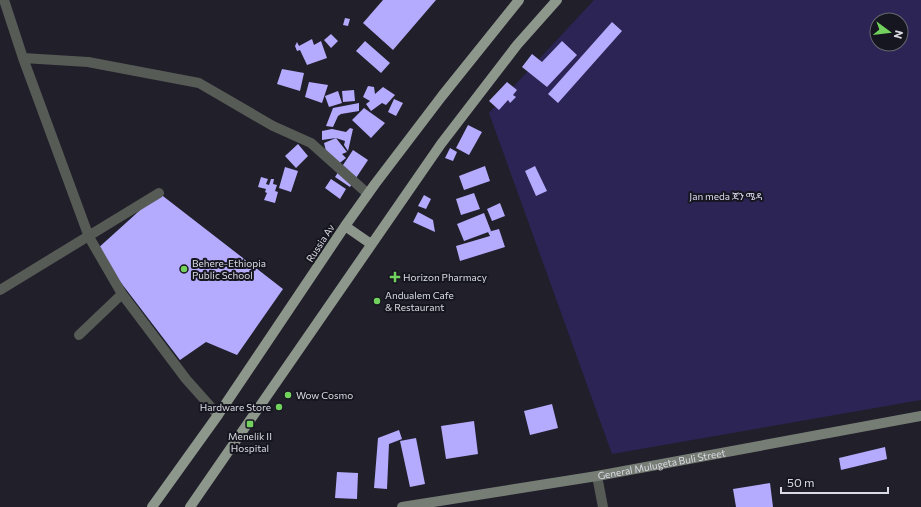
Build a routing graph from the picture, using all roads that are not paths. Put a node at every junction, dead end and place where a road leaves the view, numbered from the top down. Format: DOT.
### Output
graph roads {
  1 [pos="4,0"];
  2 [pos="519,0"];
  3 [pos="557,0"];
  4 [pos="23,58"];
  5 [pos="159,193"];
  6 [pos="368,194"];
  7 [pos="345,226"];
  8 [pos="89,237"];
  9 [pos="371,244"];
  10 [pos="0,290"];
  11 [pos="122,294"];
  12 [pos="80,335"];
  13 [pos="218,414"];
  14 [pos="921,416"];
  15 [pos="597,476"];
  16 [pos="152,507"];
  17 [pos="190,507"];
  18 [pos="402,507"];
  19 [pos="604,507"];
  1 -- 4 [label="street"];
  2 -- 6 [label="main road, Russia Av"];
  3 -- 9 [label="main road"];
  4 -- 6 [label="street"];
  4 -- 8 [label="street"];
  5 -- 8 [label="street"];
  6 -- 7 [label="main road, Russia Av"];
  7 -- 9 [label="main road"];
  7 -- 13 [label="main road, Russia Av"];
  8 -- 10 [label="street"];
  8 -- 11 [label="street"];
  9 -- 17 [label="main road"];
  11 -- 12 [label="street"];
  11 -- 13 [label="street"];
  13 -- 16 [label="main road, Russia Av"];
  14 -- 15 [label="main road, General Mulugeta Buli Street"];
  15 -- 18 [label="main road, General Mulugeta Buli Street"];
  15 -- 19 [label="street"];
}
